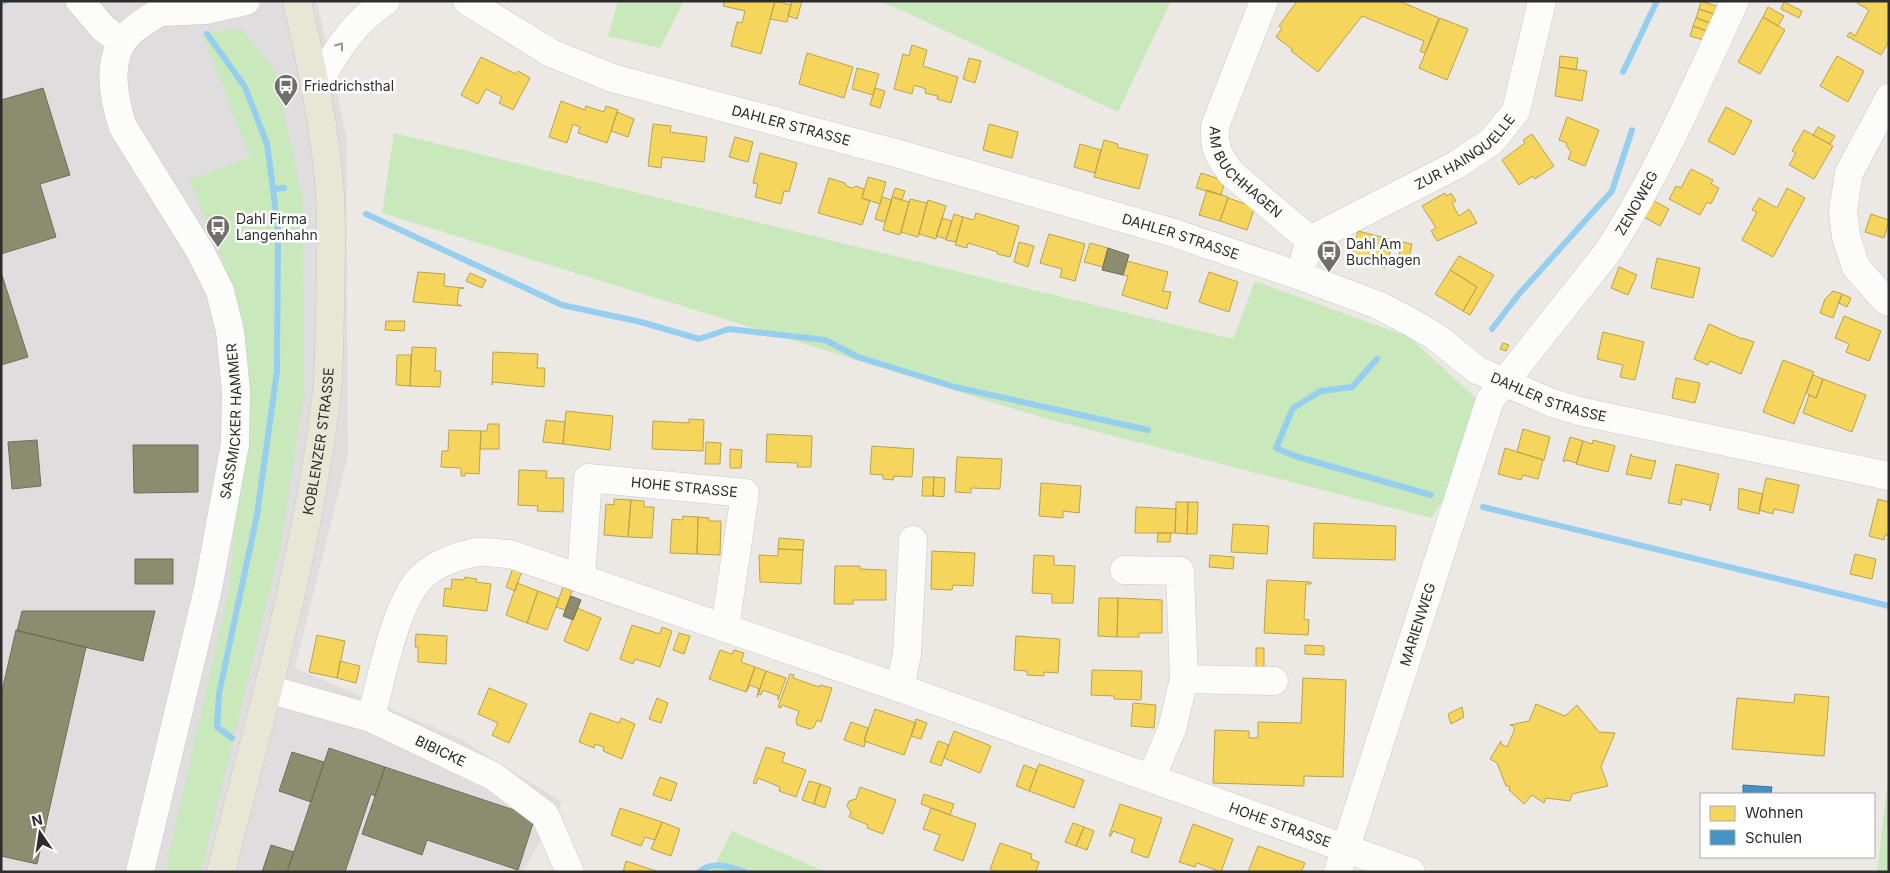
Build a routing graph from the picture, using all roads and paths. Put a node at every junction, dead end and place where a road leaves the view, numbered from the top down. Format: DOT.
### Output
graph roads {
  1 [pos="80,1"];
  2 [pos="246,1"];
  3 [pos="296,1"];
  4 [pos="386,1"];
  5 [pos="467,1"];
  6 [pos="1264,1"];
  7 [pos="1542,1"];
  8 [pos="1561,1"];
  9 [pos="1735,1"];
  10 [pos="168,7"];
  11 [pos="122,42"];
  12 [pos="315,88"];
  13 [pos="1516,110"];
  14 [pos="1886,110"];
  15 [pos="1310,240"];
  16 [pos="1300,276"];
  17 [pos="1889,302"];
  18 [pos="1503,381"];
  19 [pos="1889,476"];
  20 [pos="913,540"];
  21 [pos="1124,570"];
  22 [pos="581,577"];
  23 [pos="725,628"];
  24 [pos="1184,679"];
  25 [pos="1274,682"];
  26 [pos="900,688"];
  27 [pos="268,689"];
  28 [pos="371,718"];
  29 [pos="1151,778"];
  30 [pos="1341,860"];
  31 [pos="140,872"];
  32 [pos="221,872"];
  33 [pos="570,872"];
  34 [pos="1411,872"];
  1 -- 11 [label="street"];
  2 -- 10 [label="street, SASSMICKER HAMMER"];
  3 -- 12 [label="main road, KOBLENZER STRASSE"];
  12 -- 4 [label="street, one-way"];
  5 -- 16 [label="street, DAHLER STRASSE"];
  6 -- 15 [label="street, AM BUCHHAGEN"];
  7 -- 13 [label="street, ZUR HAINQUELLE"];
  8 -- 13 [label="street"];
  9 -- 18 [label="street, ZENOWEG"];
  10 -- 11 [label="street, SASSMICKER HAMMER"];
  11 -- 31 [label="street, SASSMICKER HAMMER"];
  12 -- 27 [label="main road, KOBLENZER STRASSE"];
  13 -- 15 [label="street, ZUR HAINQUELLE"];
  14 -- 17 [label="street"];
  15 -- 16 [label="street"];
  16 -- 18 [label="street, DAHLER STRASSE"];
  18 -- 19 [label="street, DAHLER STRASSE"];
  18 -- 30 [label="street, MARIENWEG"];
  20 -- 26 [label="street"];
  21 -- 24 [label="street"];
  22 -- 23 [label="street, HOHE STRASSE"];
  22 -- 23 [label="street, HOHE STRASSE"];
  22 -- 28 [label="street, HOHE STRASSE"];
  23 -- 26 [label="street, HOHE STRASSE"];
  24 -- 25 [label="street"];
  24 -- 29 [label="street"];
  26 -- 29 [label="street, HOHE STRASSE"];
  27 -- 28 [label="street, BIBICKE"];
  27 -- 32 [label="main road, KOBLENZER STRASSE"];
  28 -- 33 [label="street, BIBICKE"];
  29 -- 30 [label="street, HOHE STRASSE"];
  30 -- 34 [label="street, HOHE STRASSE"];
}
